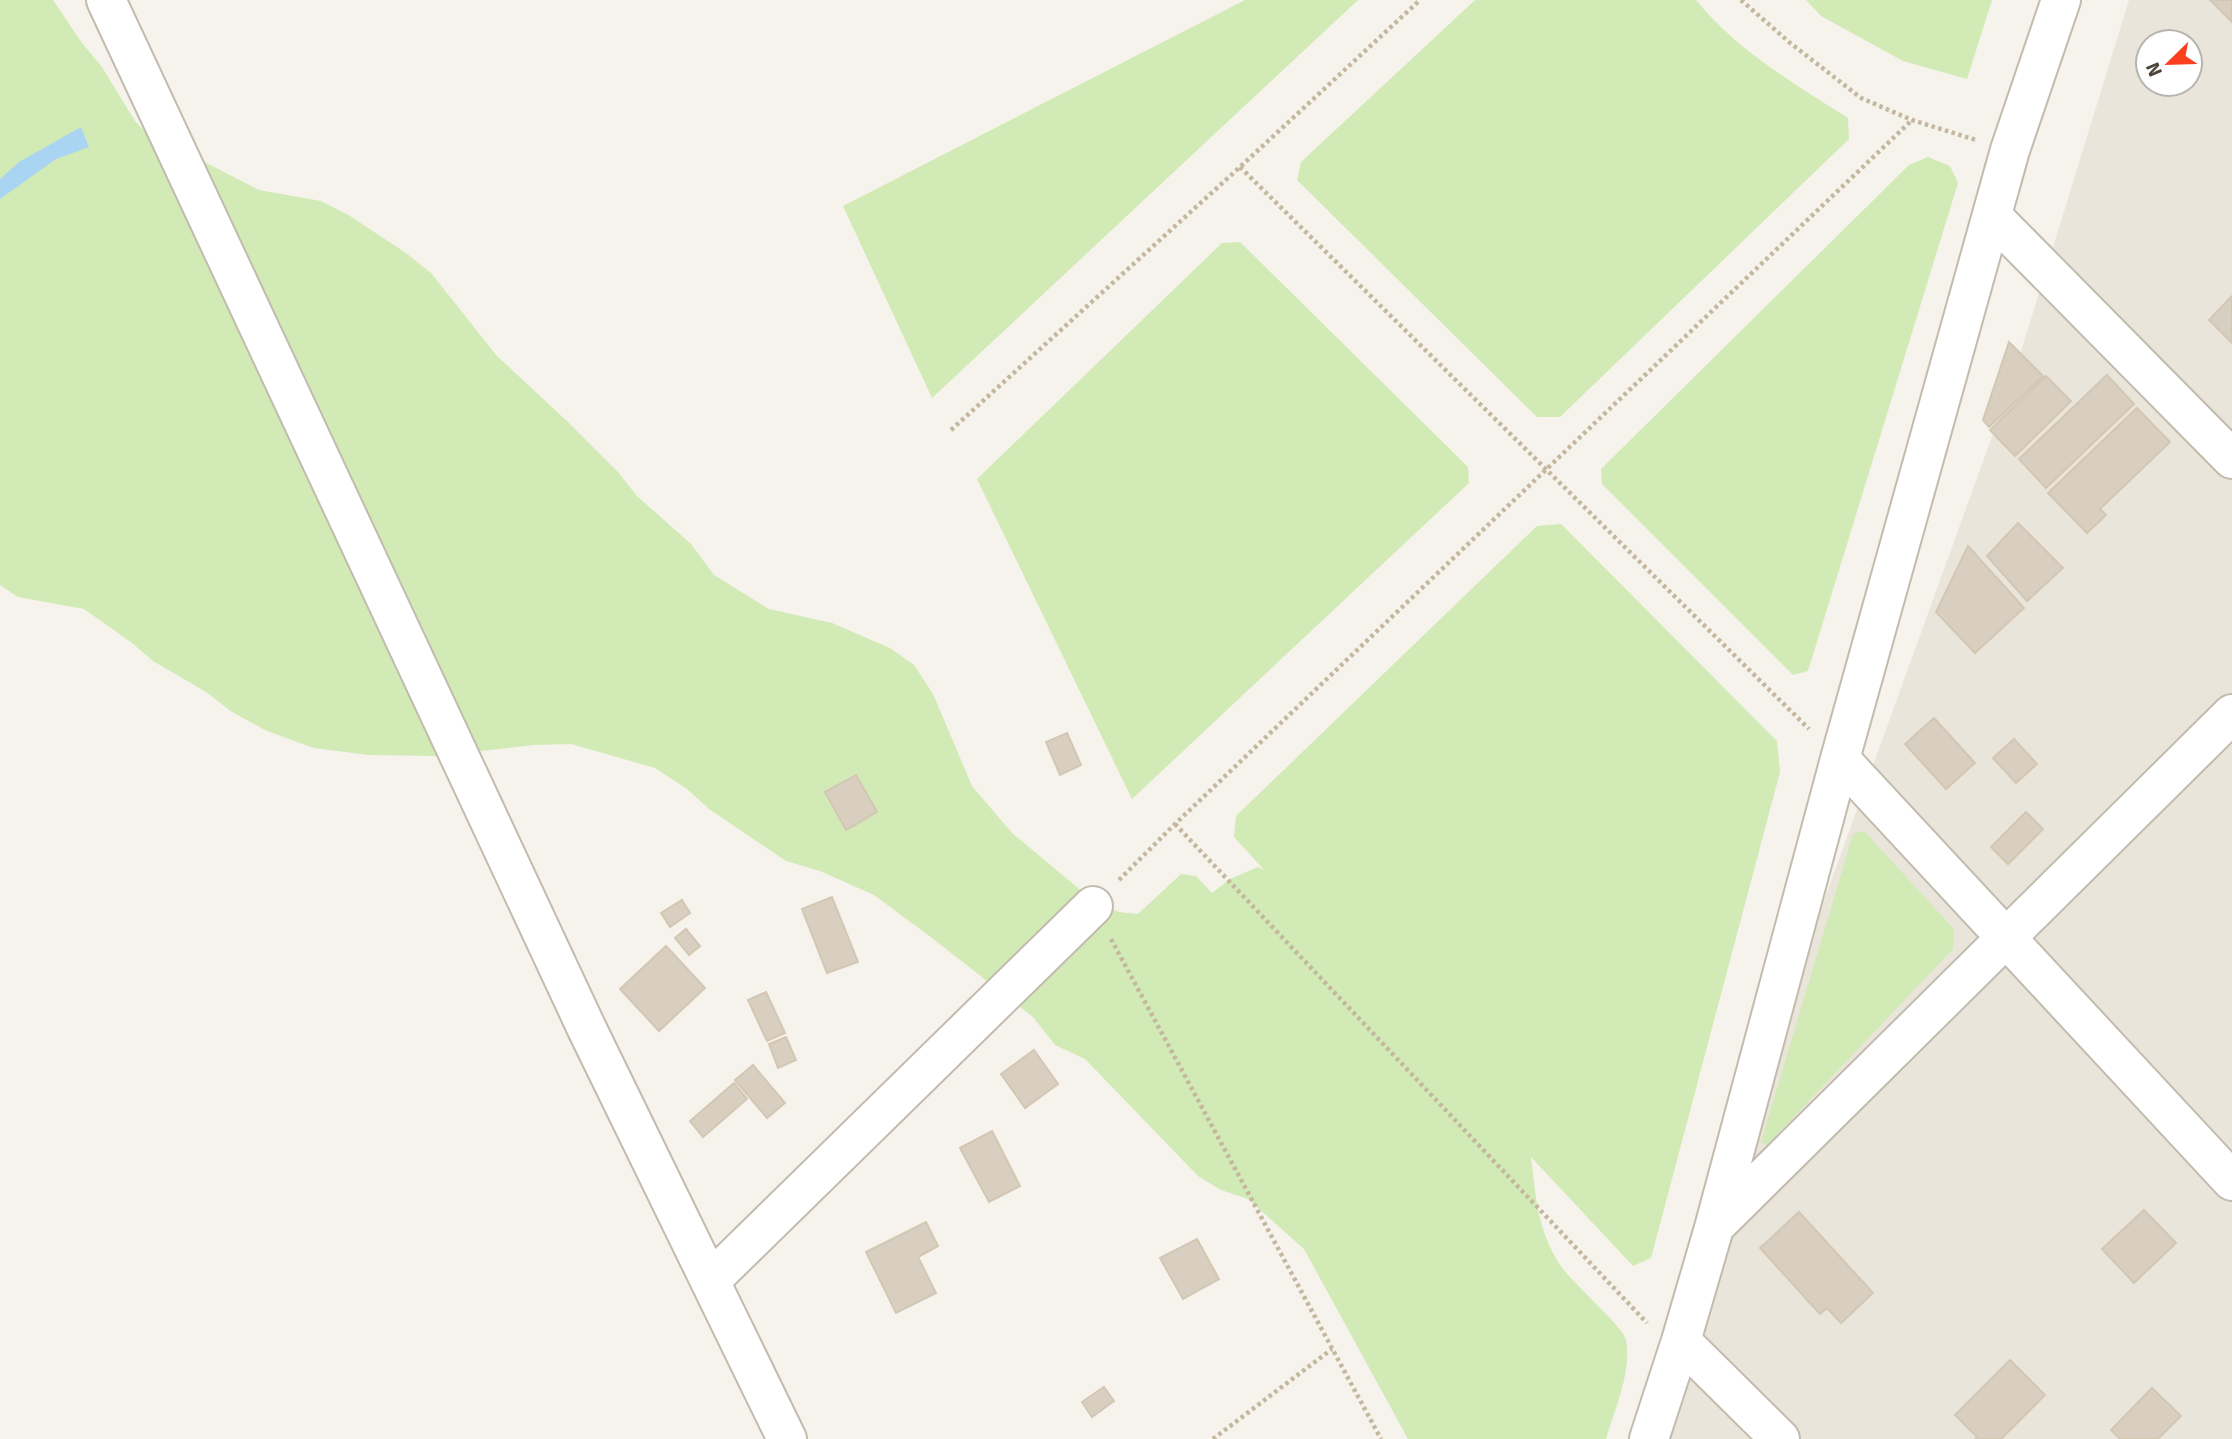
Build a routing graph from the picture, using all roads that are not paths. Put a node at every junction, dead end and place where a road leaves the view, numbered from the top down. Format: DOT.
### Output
graph roads {
  1 [pos="106,0"];
  2 [pos="2061,0"];
  3 [pos="1993,217"];
  4 [pos="2232,459"];
  5 [pos="2232,714"];
  6 [pos="1840,759"];
  7 [pos="1093,906"];
  8 [pos="2006,938"];
  9 [pos="2232,1181"];
  10 [pos="1714,1228"];
  11 [pos="710,1281"];
  12 [pos="1679,1348"];
  13 [pos="787,1439"];
  14 [pos="1649,1439"];
  15 [pos="1780,1439"];
  1 -- 11 [label="street"];
  2 -- 3 [label="street"];
  3 -- 4 [label="street"];
  3 -- 6 [label="street"];
  5 -- 8 [label="street"];
  6 -- 8 [label="street"];
  6 -- 10 [label="street"];
  7 -- 11 [label="street"];
  8 -- 9 [label="street"];
  8 -- 10 [label="street"];
  10 -- 12 [label="street"];
  11 -- 13 [label="street"];
  12 -- 14 [label="street"];
  12 -- 15 [label="street"];
}
